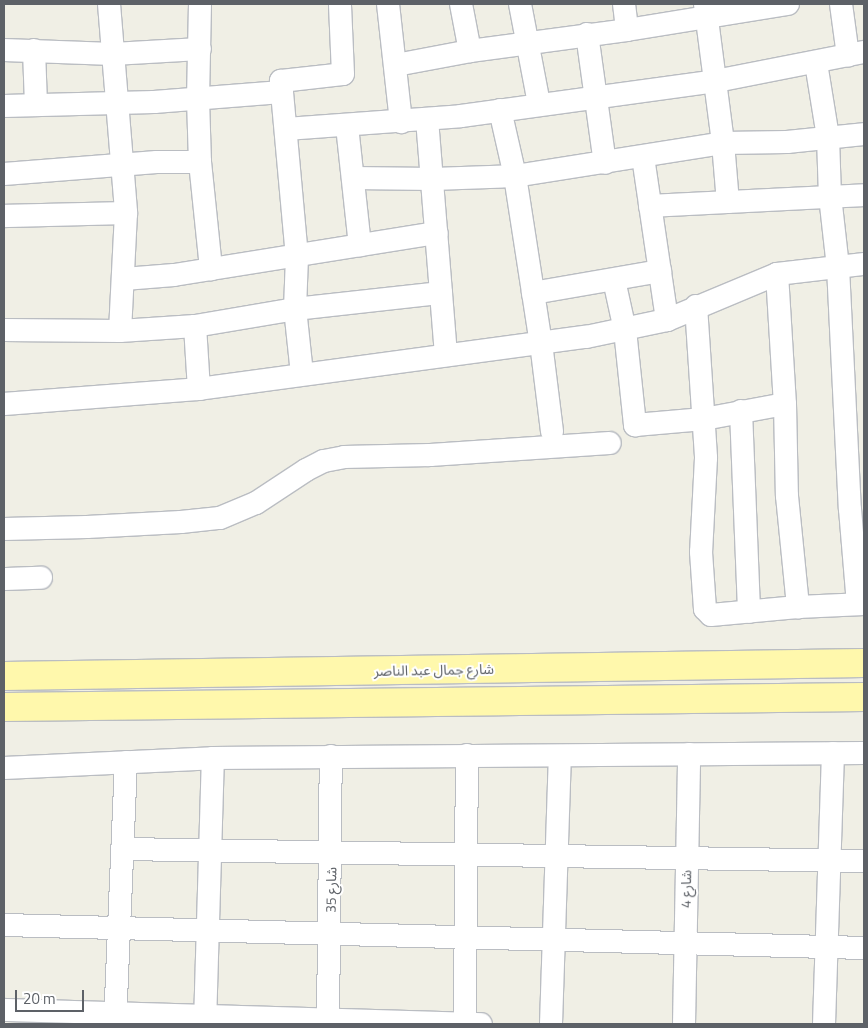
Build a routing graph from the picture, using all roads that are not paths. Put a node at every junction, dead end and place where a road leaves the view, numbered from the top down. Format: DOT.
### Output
graph roads {
  1 [pos="109,4"];
  2 [pos="200,4"];
  3 [pos="340,4"];
  4 [pos="388,4"];
  5 [pos="461,4"];
  6 [pos="520,4"];
  7 [pos="624,4"];
  8 [pos="841,4"];
  9 [pos="780,5"];
  10 [pos="706,10"];
  11 [pos="628,30"];
  12 [pos="587,34"];
  13 [pos="527,42"];
  14 [pos="200,49"];
  15 [pos="4,50"];
  16 [pos="34,50"];
  17 [pos="470,51"];
  18 [pos="113,54"];
  19 [pos="856,54"];
  20 [pos="816,62"];
  21 [pos="396,65"];
  22 [pos="716,81"];
  23 [pos="282,92"];
  24 [pos="597,97"];
  25 [pos="198,99"];
  26 [pos="117,102"];
  27 [pos="36,104"];
  28 [pos="539,104"];
  29 [pos="4,106"];
  30 [pos="500,110"];
  31 [pos="427,119"];
  32 [pos="401,122"];
  33 [pos="347,126"];
  34 [pos="286,129"];
  35 [pos="864,134"];
  36 [pos="828,137"];
  37 [pos="723,142"];
  38 [pos="642,157"];
  39 [pos="200,162"];
  40 [pos="605,163"];
  41 [pos="122,165"];
  42 [pos="4,174"];
  43 [pos="515,176"];
  44 [pos="353,178"];
  45 [pos="432,179"];
  46 [pos="864,195"];
  47 [pos="830,196"];
  48 [pos="728,202"];
  49 [pos="650,206"];
  50 [pos="126,213"];
  51 [pos="4,216"];
  52 [pos="438,234"];
  53 [pos="360,245"];
  54 [pos="297,257"];
  55 [pos="864,264"];
  56 [pos="838,267"];
  57 [pos="211,270"];
  58 [pos="660,270"];
  59 [pos="776,274"];
  60 [pos="124,279"];
  61 [pos="614,280"];
  62 [pos="441,293"];
  63 [pos="533,293"];
  64 [pos="696,306"];
  65 [pos="295,309"];
  66 [pos="667,320"];
  67 [pos="194,326"];
  68 [pos="4,330"];
  69 [pos="625,330"];
  70 [pos="120,331"];
  71 [pos="541,343"];
  72 [pos="446,354"];
  73 [pos="302,374"];
  74 [pos="198,389"];
  75 [pos="4,404"];
  76 [pos="785,404"];
  77 [pos="741,411"];
  78 [pos="704,419"];
  79 [pos="552,431"];
  80 [pos="855,441"];
  81 [pos="610,444"];
  82 [pos="4,529"];
  83 [pos="40,578"];
  84 [pos="4,579"];
  85 [pos="861,604"];
  86 [pos="798,607"];
  87 [pos="749,612"];
  88 [pos="864,664"];
  89 [pos="4,676"];
  90 [pos="864,698"];
  91 [pos="4,707"];
  92 [pos="834,753"];
  93 [pos="864,753"];
  94 [pos="689,754"];
  95 [pos="467,755"];
  96 [pos="331,756"];
  97 [pos="560,757"];
  98 [pos="213,758"];
  99 [pos="126,762"];
  100 [pos="4,768"];
  101 [pos="122,849"];
  102 [pos="210,850"];
  103 [pos="332,852"];
  104 [pos="466,854"];
  105 [pos="556,856"];
  106 [pos="687,858"];
  107 [pos="830,860"];
  108 [pos="864,861"];
  109 [pos="4,925"];
  110 [pos="119,928"];
  111 [pos="208,930"];
  112 [pos="330,934"];
  113 [pos="465,938"];
  114 [pos="554,940"];
  115 [pos="685,943"];
  116 [pos="827,947"];
  117 [pos="864,948"];
  118 [pos="4,1010"];
  119 [pos="115,1019"];
  120 [pos="205,1020"];
  121 [pos="328,1022"];
  122 [pos="465,1024"];
  123 [pos="481,1024"];
  124 [pos="551,1024"];
  125 [pos="684,1024"];
  126 [pos="824,1024"];
  1 -- 18 [label="street"];
  2 -- 14 [label="street"];
  3 -- 23 [label="street"];
  4 -- 21 [label="street"];
  5 -- 17 [label="street"];
  6 -- 13 [label="street"];
  7 -- 11 [label="street"];
  8 -- 19 [label="street"];
  9 -- 10 [label="street"];
  10 -- 11 [label="street"];
  10 -- 22 [label="street"];
  11 -- 12 [label="street"];
  12 -- 13 [label="street"];
  12 -- 24 [label="street"];
  13 -- 17 [label="street"];
  13 -- 28 [label="street"];
  14 -- 18 [label="street"];
  14 -- 25 [label="street"];
  15 -- 16 [label="street"];
  16 -- 18 [label="street"];
  16 -- 27 [label="street"];
  17 -- 21 [label="street"];
  18 -- 26 [label="street"];
  19 -- 20 [label="street"];
  20 -- 22 [label="street"];
  20 -- 36 [label="street"];
  21 -- 32 [label="street"];
  22 -- 24 [label="street"];
  22 -- 37 [label="street"];
  23 -- 25 [label="street"];
  23 -- 34 [label="street"];
  24 -- 28 [label="street"];
  24 -- 40 [label="street"];
  25 -- 26 [label="street"];
  25 -- 39 [label="street"];
  26 -- 27 [label="street"];
  26 -- 41 [label="street"];
  27 -- 29 [label="street"];
  28 -- 30 [label="street"];
  30 -- 31 [label="street"];
  30 -- 43 [label="street"];
  31 -- 32 [label="street"];
  31 -- 45 [label="street"];
  32 -- 33 [label="street"];
  33 -- 34 [label="street"];
  33 -- 44 [label="street"];
  34 -- 54 [label="street"];
  35 -- 36 [label="street"];
  36 -- 37 [label="street"];
  36 -- 47 [label="street"];
  37 -- 38 [label="street"];
  37 -- 48 [label="street"];
  38 -- 40 [label="street"];
  38 -- 49 [label="street"];
  39 -- 41 [label="street"];
  39 -- 57 [label="street"];
  40 -- 43 [label="street"];
  41 -- 42 [label="street"];
  41 -- 50 [label="street"];
  43 -- 45 [label="street"];
  43 -- 63 [label="street"];
  44 -- 45 [label="street"];
  44 -- 53 [label="street"];
  45 -- 52 [label="street"];
  46 -- 47 [label="street"];
  47 -- 48 [label="street"];
  47 -- 56 [label="street"];
  48 -- 49 [label="street"];
  49 -- 58 [label="street"];
  50 -- 51 [label="street"];
  50 -- 60 [label="street"];
  52 -- 53 [label="street"];
  52 -- 62 [label="street"];
  53 -- 54 [label="street"];
  54 -- 57 [label="street"];
  54 -- 65 [label="street"];
  55 -- 56 [label="street"];
  56 -- 59 [label="street"];
  56 -- 80 [label="street"];
  57 -- 60 [label="street"];
  58 -- 61 [label="street"];
  58 -- 66 [label="street"];
  59 -- 64 [label="street"];
  59 -- 76 [label="street"];
  60 -- 70 [label="street"];
  61 -- 63 [label="street"];
  61 -- 69 [label="street"];
  62 -- 65 [label="street"];
  62 -- 72 [label="street"];
  63 -- 71 [label="street"];
  64 -- 66 [label="street"];
  64 -- 78 [label="street"];
  65 -- 67 [label="street"];
  65 -- 73 [label="street"];
  66 -- 69 [label="street"];
  67 -- 70 [label="street"];
  67 -- 74 [label="street"];
  68 -- 70 [label="street"];
  69 -- 71 [label="street"];
  69 -- 78 [label="street"];
  71 -- 72 [label="street"];
  71 -- 79 [label="street"];
  72 -- 73 [label="street"];
  73 -- 74 [label="street"];
  74 -- 75 [label="street"];
  76 -- 77 [label="street"];
  76 -- 86 [label="street"];
  77 -- 78 [label="street"];
  77 -- 87 [label="street"];
  78 -- 87 [label="street"];
  80 -- 85 [label="street"];
  81 -- 82 [label="street"];
  83 -- 84 [label="street"];
  85 -- 86 [label="street"];
  86 -- 87 [label="street"];
  88 -- 89 [label="main road, شارع جمال عبد الناصر"];
  90 -- 91 [label="main road"];
  92 -- 93 [label="street"];
  92 -- 94 [label="street"];
  92 -- 107 [label="street"];
  94 -- 97 [label="street"];
  94 -- 106 [label="street, شارع 4"];
  95 -- 96 [label="street"];
  95 -- 97 [label="street"];
  95 -- 104 [label="street"];
  96 -- 98 [label="street"];
  96 -- 103 [label="street, شارع 35"];
  97 -- 105 [label="street"];
  98 -- 99 [label="street"];
  98 -- 102 [label="street"];
  99 -- 100 [label="street"];
  99 -- 101 [label="street"];
  101 -- 102 [label="street"];
  101 -- 110 [label="street"];
  102 -- 103 [label="street"];
  102 -- 111 [label="street"];
  103 -- 104 [label="street"];
  103 -- 112 [label="street, شارع 35"];
  104 -- 105 [label="street"];
  104 -- 113 [label="street"];
  105 -- 106 [label="street"];
  105 -- 114 [label="street"];
  106 -- 107 [label="street"];
  106 -- 115 [label="street, شارع 4"];
  107 -- 108 [label="street"];
  107 -- 116 [label="street"];
  109 -- 110 [label="street"];
  110 -- 111 [label="street"];
  110 -- 119 [label="street"];
  111 -- 112 [label="street"];
  111 -- 120 [label="street"];
  112 -- 113 [label="street"];
  112 -- 121 [label="street, شارع 35"];
  113 -- 114 [label="street"];
  113 -- 122 [label="street"];
  114 -- 115 [label="street"];
  114 -- 124 [label="street"];
  115 -- 116 [label="street"];
  115 -- 125 [label="street, شارع 4"];
  116 -- 117 [label="street"];
  116 -- 126 [label="street"];
  118 -- 119 [label="street"];
  119 -- 120 [label="street"];
  120 -- 121 [label="street"];
  121 -- 122 [label="street"];
  122 -- 123 [label="street"];
}
